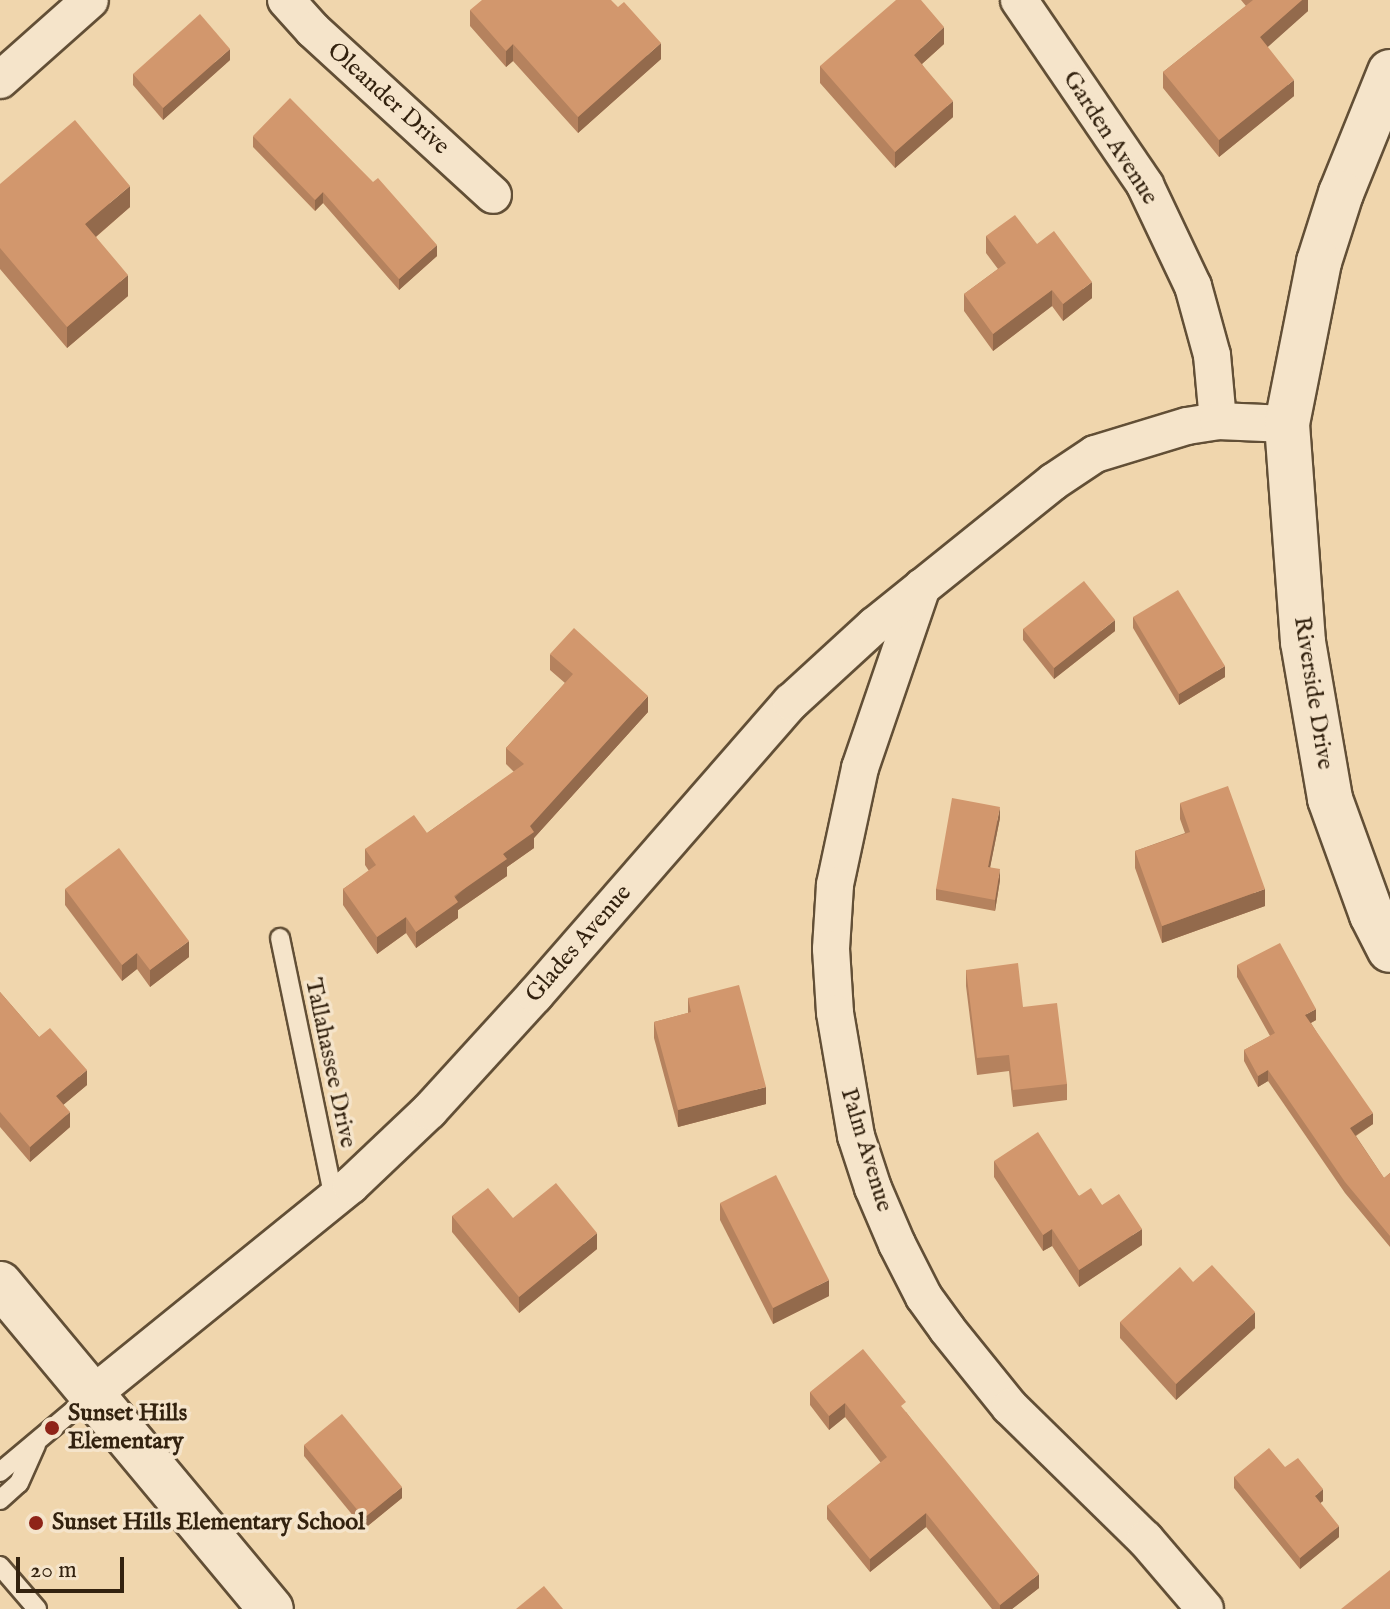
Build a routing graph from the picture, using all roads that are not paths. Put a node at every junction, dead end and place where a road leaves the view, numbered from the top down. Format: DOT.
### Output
graph roads {
  1 [pos="90,0"];
  2 [pos="286,0"];
  3 [pos="1019,0"];
  4 [pos="1390,72"];
  5 [pos="0,80"];
  6 [pos="493,195"];
  7 [pos="1218,421"];
  8 [pos="1287,424"];
  9 [pos="922,587"];
  10 [pos="280,938"];
  11 [pos="1390,950"];
  12 [pos="334,1198"];
  13 [pos="0,1284"];
  14 [pos="93,1394"];
  15 [pos="39,1439"];
  16 [pos="0,1472"];
  17 [pos="0,1500"];
  18 [pos="0,1566"];
  19 [pos="37,1609"];
  20 [pos="271,1609"];
  21 [pos="1205,1609"];
  1 -- 5 [label="street"];
  2 -- 6 [label="street, Oleander Drive"];
  3 -- 7 [label="street, Garden Avenue"];
  4 -- 8 [label="street, Riverside Drive"];
  7 -- 8 [label="street"];
  7 -- 9 [label="street, Glades Avenue"];
  8 -- 11 [label="street, Riverside Drive"];
  9 -- 12 [label="street, Glades Avenue"];
  9 -- 21 [label="street, Palm Avenue"];
  10 -- 12 [label="lane, Tallahassee Drive"];
  12 -- 14 [label="street, Glades Avenue"];
  13 -- 14 [label="street"];
  14 -- 15 [label="lane"];
  14 -- 20 [label="street"];
  15 -- 16 [label="lane"];
  15 -- 17 [label="lane"];
  18 -- 19 [label="lane"];
}
